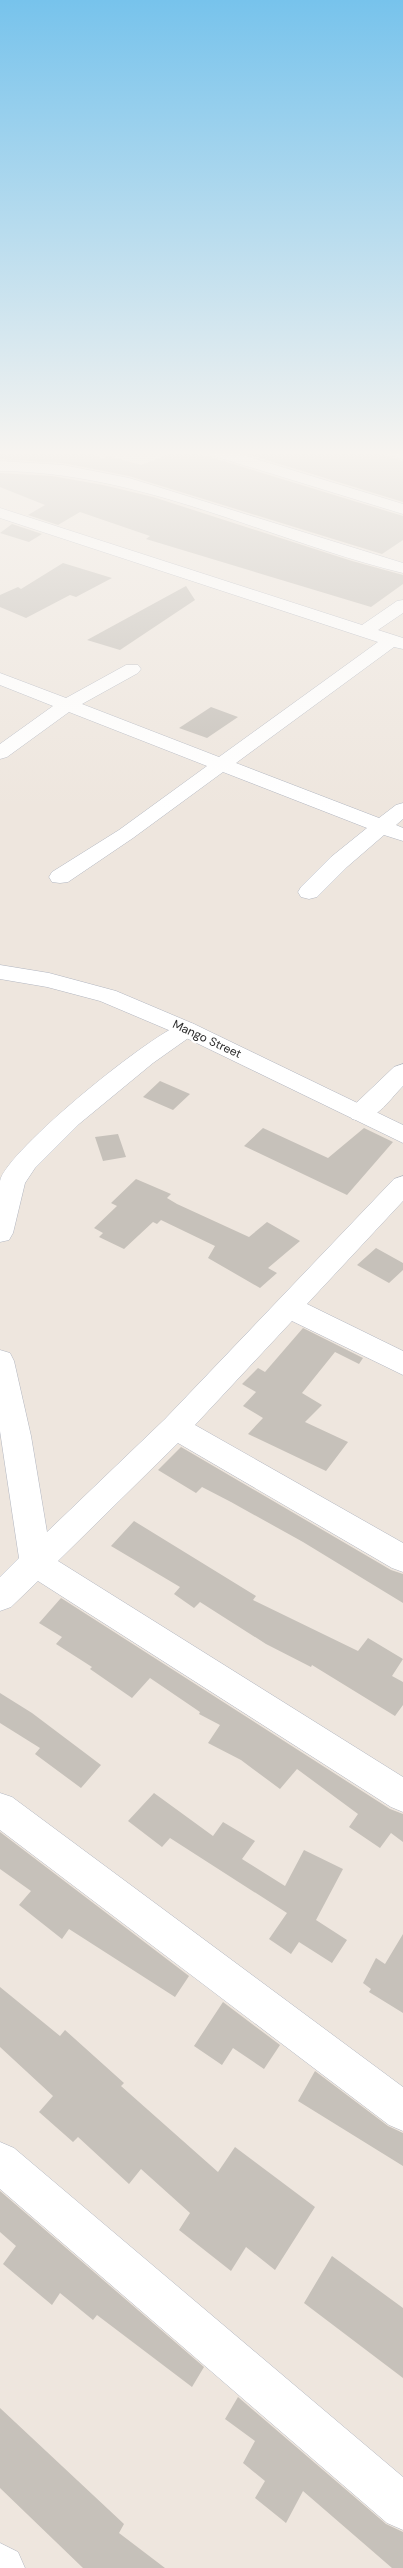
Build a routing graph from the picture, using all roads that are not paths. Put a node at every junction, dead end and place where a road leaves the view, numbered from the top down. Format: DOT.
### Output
graph roads {
  1 [pos="173,569"];
  2 [pos="403,605"];
  3 [pos="365,631"];
  4 [pos="398,642"];
  5 [pos="132,669"];
  6 [pos="0,679"];
  7 [pos="69,704"];
  8 [pos="0,752"];
  9 [pos="222,764"];
  10 [pos="403,809"];
  11 [pos="382,827"];
  12 [pos="403,835"];
  13 [pos="60,877"];
  14 [pos="309,892"];
  15 [pos="0,972"];
  16 [pos="186,1029"];
  17 [pos="403,1072"];
  18 [pos="361,1113"];
  19 [pos="403,1135"];
  20 [pos="26,1162"];
  21 [pos="0,1165"];
  22 [pos="403,1185"];
  23 [pos="0,1233"];
  24 [pos="289,1307"];
  25 [pos="0,1361"];
  26 [pos="403,1364"];
  27 [pos="175,1427"];
  28 [pos="403,1559"];
  29 [pos="36,1563"];
  30 [pos="0,1597"];
  31 [pos="403,1796"];
  32 [pos="0,1808"];
  33 [pos="403,2111"];
  34 [pos="0,2162"];
  35 [pos="403,2507"];
  1 -- 3 [label="street"];
  2 -- 3 [label="street"];
  3 -- 4 [label="street"];
  4 -- 9 [label="street"];
  5 -- 7 [label="street"];
  6 -- 7 [label="street"];
  7 -- 8 [label="street"];
  7 -- 9 [label="street"];
  9 -- 11 [label="street"];
  9 -- 13 [label="street"];
  10 -- 11 [label="street"];
  11 -- 12 [label="street"];
  11 -- 14 [label="street"];
  15 -- 16 [label="street, Mango Street"];
  16 -- 18 [label="street, Mango Street"];
  16 -- 20 [label="street"];
  17 -- 18 [label="street"];
  18 -- 19 [label="street, Mango Street"];
  20 -- 21 [label="street"];
  20 -- 23 [label="street"];
  22 -- 24 [label="street"];
  24 -- 26 [label="street"];
  24 -- 27 [label="street"];
  25 -- 29 [label="street"];
  27 -- 28 [label="street"];
  27 -- 29 [label="street"];
  29 -- 30 [label="street"];
  29 -- 31 [label="street"];
  32 -- 33 [label="street"];
  34 -- 35 [label="street"];
}
